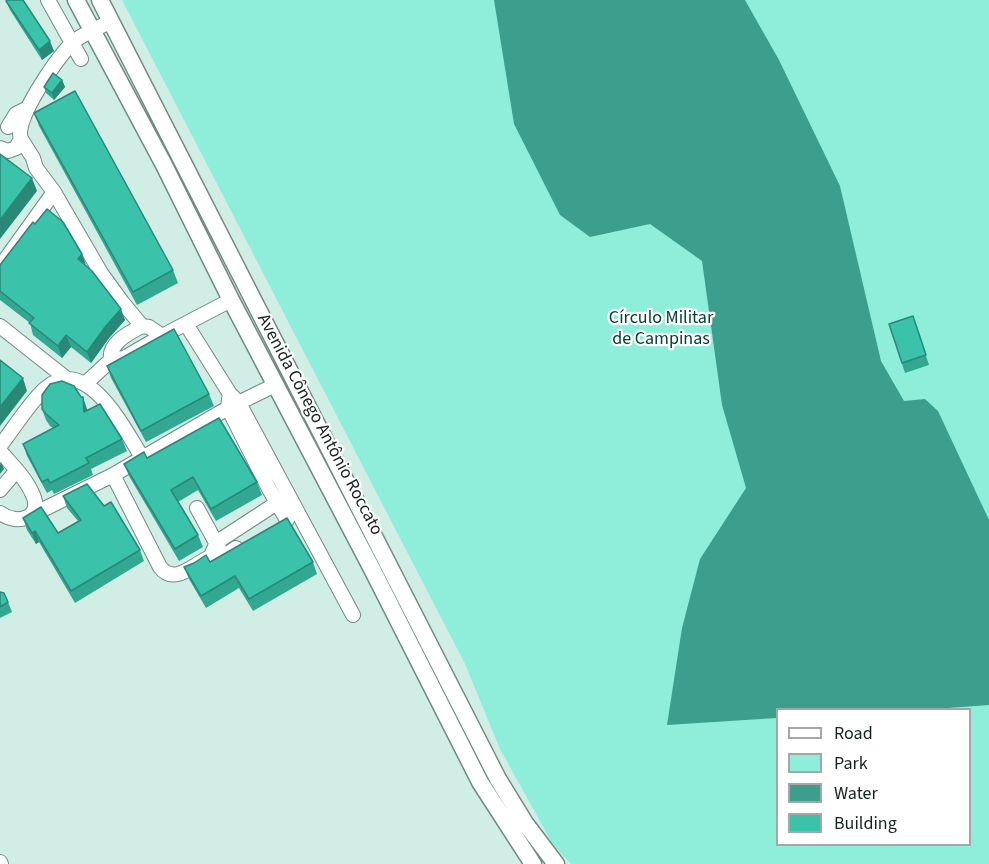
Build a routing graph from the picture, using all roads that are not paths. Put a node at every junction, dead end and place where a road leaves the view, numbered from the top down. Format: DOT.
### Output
graph roads {
  1 [pos="48,0"];
  2 [pos="76,0"];
  3 [pos="100,0"];
  4 [pos="111,21"];
  5 [pos="93,31"];
  6 [pos="72,43"];
  7 [pos="81,59"];
  8 [pos="8,132"];
  9 [pos="3,151"];
  10 [pos="36,168"];
  11 [pos="54,192"];
  12 [pos="0,267"];
  13 [pos="231,300"];
  14 [pos="186,324"];
  15 [pos="0,326"];
  16 [pos="142,326"];
  17 [pos="162,336"];
  18 [pos="111,360"];
  19 [pos="67,379"];
  20 [pos="85,384"];
  21 [pos="275,385"];
  22 [pos="232,402"];
  23 [pos="0,446"];
  24 [pos="0,451"];
  25 [pos="142,457"];
  26 [pos="17,470"];
  27 [pos="112,475"];
  28 [pos="0,490"];
  29 [pos="282,500"];
  30 [pos="197,508"];
  31 [pos="0,513"];
  32 [pos="27,517"];
  33 [pos="250,541"];
  34 [pos="216,542"];
  35 [pos="217,556"];
  36 [pos="353,615"];
  37 [pos="533,864"];
  38 [pos="556,864"];
  1 -- 6 [label="street"];
  2 -- 5 [label="main road, Avenida Cônego Antônio Roccato"];
  3 -- 4 [label="main road, Avenida Cônego Antônio Roccato"];
  4 -- 5 [label="street"];
  4 -- 38 [label="main road, Avenida Cônego Antônio Roccato"];
  5 -- 6 [label="street"];
  5 -- 13 [label="main road, Avenida Cônego Antônio Roccato"];
  6 -- 7 [label="street"];
  6 -- 8 [label="street"];
  8 -- 9 [label="street"];
  8 -- 10 [label="street"];
  9 -- 10 [label="street"];
  10 -- 11 [label="street"];
  11 -- 12 [label="street"];
  11 -- 16 [label="street"];
  13 -- 14 [label="street"];
  13 -- 21 [label="main road, Avenida Cônego Antônio Roccato"];
  14 -- 17 [label="street"];
  14 -- 22 [label="street"];
  15 -- 19 [label="street"];
  16 -- 17 [label="street"];
  16 -- 18 [label="street"];
  17 -- 18 [label="street"];
  18 -- 20 [label="street"];
  19 -- 20 [label="street"];
  19 -- 23 [label="street"];
  20 -- 25 [label="street"];
  21 -- 22 [label="street"];
  21 -- 37 [label="main road, Avenida Cônego Antônio Roccato"];
  22 -- 25 [label="street"];
  22 -- 29 [label="street"];
  24 -- 26 [label="street"];
  25 -- 27 [label="street"];
  26 -- 28 [label="street"];
  26 -- 32 [label="street"];
  27 -- 32 [label="street"];
  27 -- 35 [label="street"];
  29 -- 34 [label="street"];
  29 -- 36 [label="street"];
  30 -- 34 [label="street"];
  31 -- 32 [label="street"];
  33 -- 35 [label="street"];
  34 -- 35 [label="street"];
}
